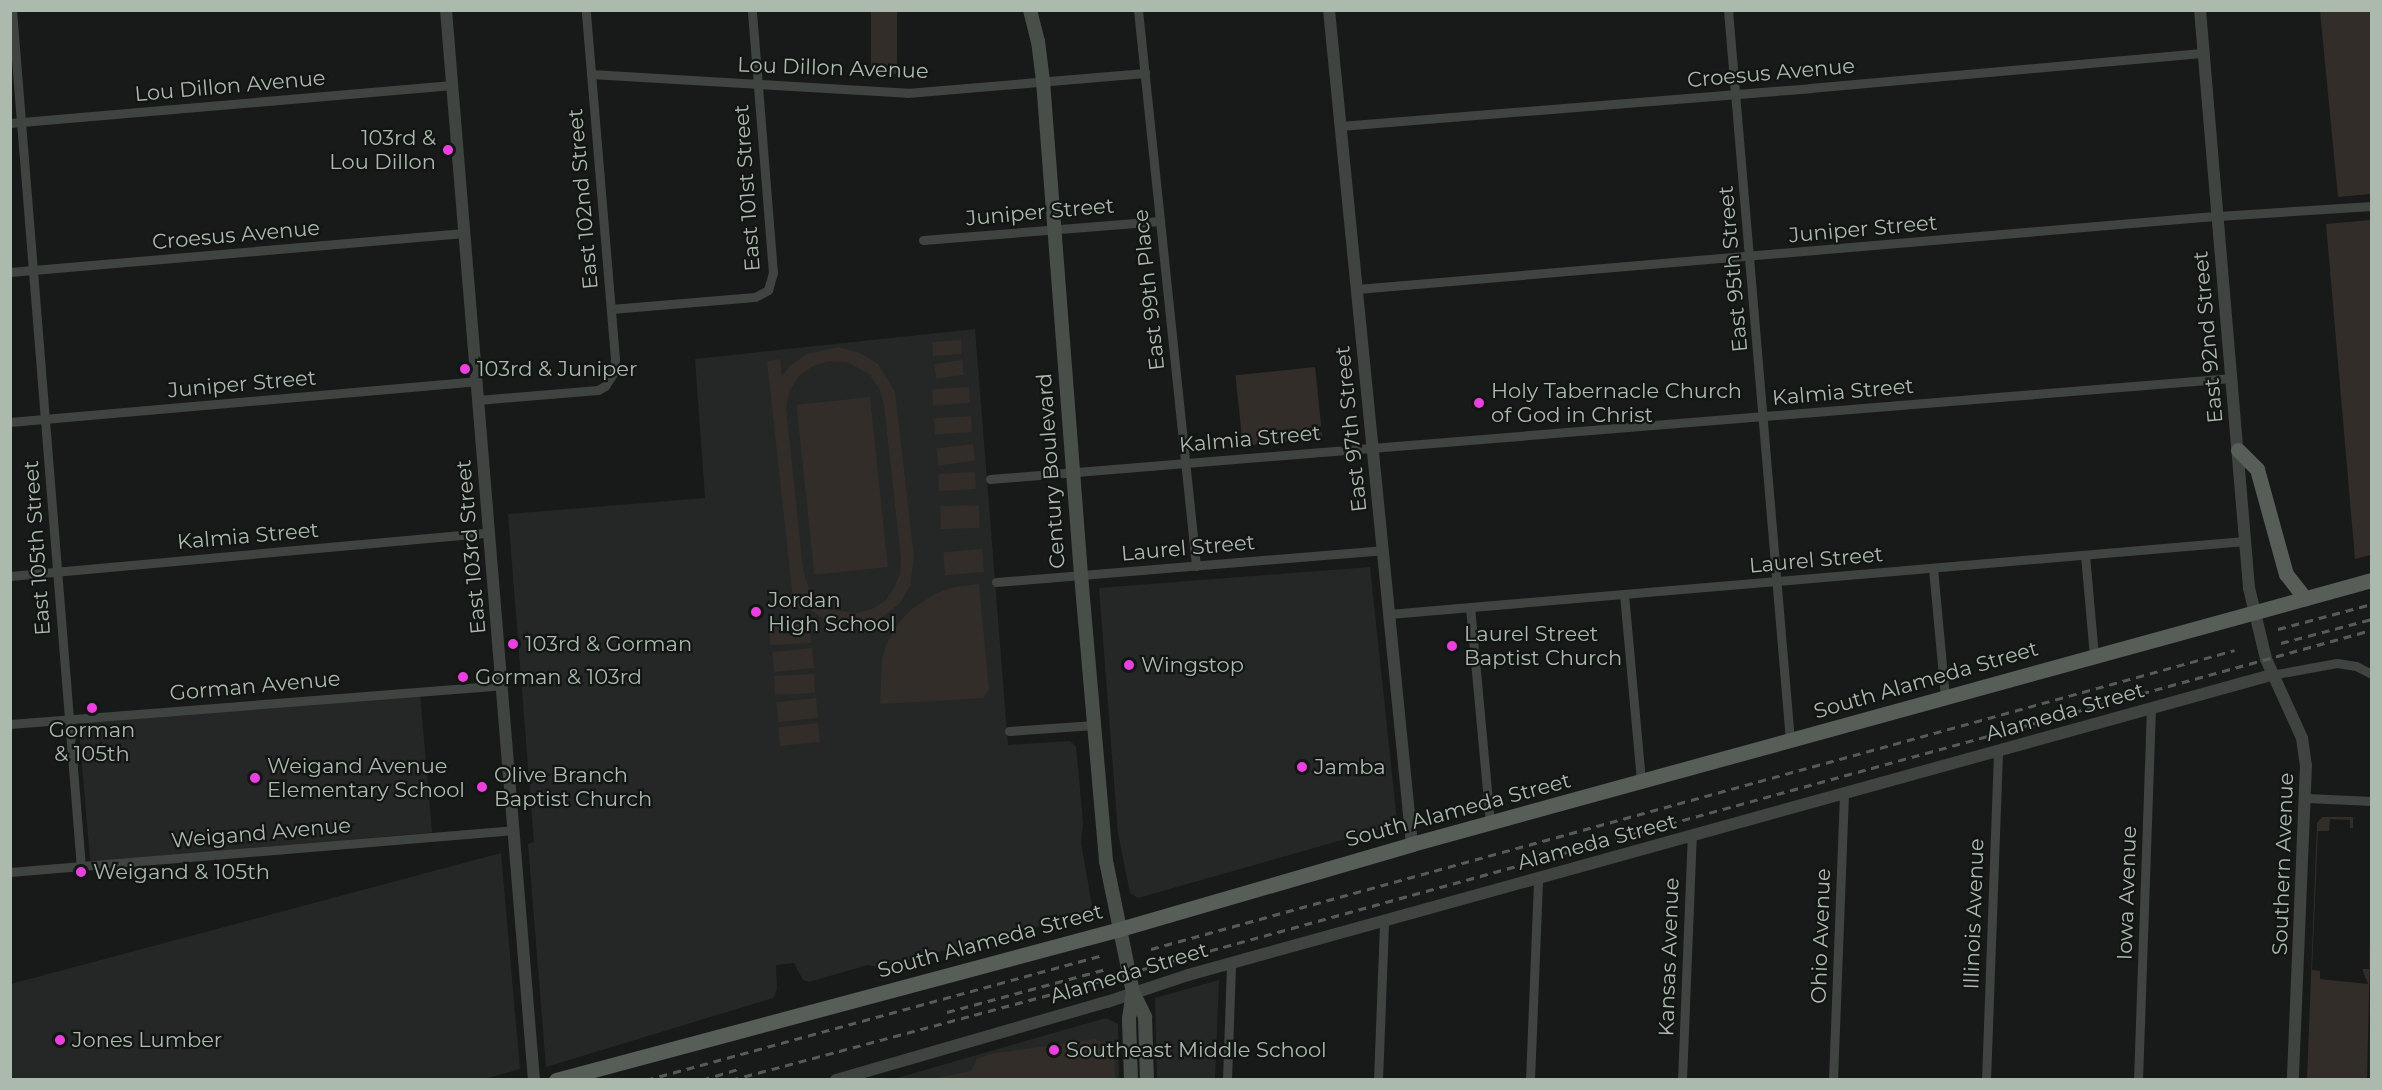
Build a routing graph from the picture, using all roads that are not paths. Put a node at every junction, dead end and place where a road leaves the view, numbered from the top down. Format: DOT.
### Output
graph roads {
  1 [pos="12,10"];
  2 [pos="446,10"];
  3 [pos="586,10"];
  4 [pos="752,10"];
  5 [pos="1030,10"];
  6 [pos="1138,10"];
  7 [pos="1329,10"];
  8 [pos="1728,10"];
  9 [pos="2200,10"];
  10 [pos="2204,52"];
  11 [pos="1144,73"];
  12 [pos="591,74"];
  13 [pos="1042,81"];
  14 [pos="758,84"];
  15 [pos="452,85"];
  16 [pos="1735,95"];
  17 [pos="22,122"];
  18 [pos="10,123"];
  19 [pos="1340,126"];
  20 [pos="2372,206"];
  21 [pos="2218,217"];
  22 [pos="1160,221"];
  23 [pos="1054,229"];
  24 [pos="464,233"];
  25 [pos="923,240"];
  26 [pos="1750,257"];
  27 [pos="34,270"];
  28 [pos="10,272"];
  29 [pos="1357,289"];
  30 [pos="610,309"];
  31 [pos="2232,378"];
  32 [pos="476,381"];
  33 [pos="478,400"];
  34 [pos="1764,417"];
  35 [pos="44,419"];
  36 [pos="10,422"];
  37 [pos="1373,447"];
  38 [pos="2238,450"];
  39 [pos="1185,462"];
  40 [pos="1072,472"];
  41 [pos="990,479"];
  42 [pos="489,532"];
  43 [pos="2245,541"];
  44 [pos="1383,550"];
  45 [pos="2085,555"];
  46 [pos="1196,566"];
  47 [pos="1933,568"];
  48 [pos="57,572"];
  49 [pos="1081,575"];
  50 [pos="10,576"];
  51 [pos="2372,580"];
  52 [pos="1777,581"];
  53 [pos="996,582"];
  54 [pos="1624,594"];
  55 [pos="2305,598"];
  56 [pos="1470,607"];
  57 [pos="1389,614"];
  58 [pos="2255,620"];
  59 [pos="2094,655"];
  60 [pos="2265,656"];
  61 [pos="2372,674"];
  62 [pos="2271,675"];
  63 [pos="501,684"];
  64 [pos="1945,697"];
  65 [pos="2151,708"];
  66 [pos="68,719"];
  67 [pos="10,724"];
  68 [pos="1094,724"];
  69 [pos="1009,730"];
  70 [pos="1791,740"];
  71 [pos="1998,751"];
  72 [pos="1641,781"];
  73 [pos="1844,793"];
  74 [pos="2306,798"];
  75 [pos="2372,801"];
  76 [pos="1490,823"];
  77 [pos="514,830"];
  78 [pos="1692,836"];
  79 [pos="1412,844"];
  80 [pos="81,867"];
  81 [pos="10,872"];
  82 [pos="1538,878"];
  83 [pos="1384,921"];
  84 [pos="1121,934"];
  85 [pos="1232,963"];
  86 [pos="1133,992"];
  87 [pos="868,1075"];
  88 [pos="534,1080"];
  89 [pos="556,1080"];
  90 [pos="836,1080"];
  91 [pos="1131,1080"];
  92 [pos="1147,1080"];
  93 [pos="1227,1080"];
  94 [pos="1378,1080"];
  95 [pos="1530,1080"];
  96 [pos="1682,1080"];
  97 [pos="1833,1080"];
  98 [pos="1986,1080"];
  99 [pos="2138,1080"];
  100 [pos="2294,1080"];
  1 -- 17 [label="street, East 105th Street"];
  2 -- 15 [label="street, East 103rd Street"];
  3 -- 12 [label="street, East 102nd Street"];
  4 -- 14 [label="street, East 101st Street"];
  5 -- 13 [label="main road, Century Boulevard"];
  6 -- 11 [label="street, East 99th Place"];
  7 -- 19 [label="street, East 97th Street"];
  8 -- 16 [label="street, East 95th Street"];
  9 -- 10 [label="street, East 92nd Street"];
  10 -- 16 [label="street, Croesus Avenue"];
  10 -- 21 [label="street, East 92nd Street"];
  11 -- 13 [label="street, Lou Dillon Avenue"];
  11 -- 22 [label="street, East 99th Place"];
  12 -- 14 [label="street, Lou Dillon Avenue"];
  12 -- 30 [label="street, East 102nd Street"];
  13 -- 14 [label="street, Lou Dillon Avenue"];
  13 -- 23 [label="main road, Century Boulevard"];
  14 -- 30 [label="street, East 101st Street"];
  15 -- 17 [label="street, Lou Dillon Avenue"];
  15 -- 24 [label="street, East 103rd Street"];
  16 -- 19 [label="street, Croesus Avenue"];
  16 -- 26 [label="street, East 95th Street"];
  17 -- 18 [label="street, Lou Dillon Avenue"];
  17 -- 27 [label="street, East 105th Street"];
  19 -- 29 [label="street, East 97th Street"];
  20 -- 21 [label="street, Juniper Street"];
  21 -- 26 [label="street, Juniper Street"];
  21 -- 31 [label="street, East 92nd Street"];
  22 -- 23 [label="street, Juniper Street"];
  22 -- 39 [label="street, East 99th Place"];
  23 -- 25 [label="street, Juniper Street"];
  23 -- 40 [label="main road, Century Boulevard"];
  24 -- 27 [label="street, Croesus Avenue"];
  24 -- 32 [label="street, East 103rd Street"];
  26 -- 29 [label="street, Juniper Street"];
  26 -- 34 [label="street, East 95th Street"];
  27 -- 28 [label="street, Croesus Avenue"];
  27 -- 35 [label="street, East 105th Street"];
  29 -- 37 [label="street, East 97th Street"];
  30 -- 33 [label="street, East 102nd Street"];
  31 -- 34 [label="street, Kalmia Street"];
  31 -- 38 [label="street, East 92nd Street"];
  32 -- 33 [label="street, East 103rd Street"];
  32 -- 35 [label="street, Juniper Street"];
  33 -- 42 [label="street, East 103rd Street"];
  34 -- 37 [label="street, Kalmia Street"];
  34 -- 52 [label="street, East 95th Street"];
  35 -- 36 [label="street, Juniper Street"];
  35 -- 48 [label="street, East 105th Street"];
  37 -- 39 [label="street, Kalmia Street"];
  37 -- 44 [label="street, East 97th Street"];
  38 -- 43 [label="street, East 92nd Street"];
  38 -- 55 [label="main road"];
  39 -- 40 [label="street, Kalmia Street"];
  39 -- 46 [label="street, East 99th Place"];
  40 -- 41 [label="street, Kalmia Street"];
  40 -- 49 [label="main road, Century Boulevard"];
  42 -- 48 [label="street, Kalmia Street"];
  42 -- 63 [label="street, East 103rd Street"];
  43 -- 45 [label="street, Laurel Street"];
  43 -- 58 [label="street, East 92nd Street"];
  44 -- 46 [label="street, Laurel Street"];
  44 -- 57 [label="street, East 97th Street"];
  45 -- 47 [label="street, Laurel Street"];
  45 -- 59 [label="street"];
  46 -- 49 [label="street, Laurel Street"];
  47 -- 52 [label="street, Laurel Street"];
  47 -- 64 [label="street"];
  48 -- 50 [label="street, Kalmia Street"];
  48 -- 66 [label="street, East 105th Street"];
  49 -- 53 [label="street, Laurel Street"];
  49 -- 68 [label="main road, Century Boulevard"];
  51 -- 55 [label="main road, South Alameda Street"];
  52 -- 54 [label="street, Laurel Street"];
  52 -- 70 [label="street, East 95th Street"];
  54 -- 56 [label="street, Laurel Street"];
  54 -- 72 [label="street"];
  55 -- 58 [label="main road, South Alameda Street"];
  56 -- 57 [label="street, Laurel Street"];
  56 -- 76 [label="street"];
  57 -- 79 [label="street, East 97th Street"];
  58 -- 59 [label="main road, South Alameda Street"];
  58 -- 60 [label="street, East 92nd Street"];
  59 -- 64 [label="main road, South Alameda Street"];
  60 -- 62 [label="street, Southern Avenue"];
  61 -- 62 [label="street, Alameda Street"];
  62 -- 65 [label="street, Alameda Street"];
  62 -- 74 [label="street, Southern Avenue"];
  63 -- 66 [label="street, Gorman Avenue"];
  63 -- 77 [label="street, East 103rd Street"];
  64 -- 70 [label="main road, South Alameda Street"];
  65 -- 71 [label="street, Alameda Street"];
  65 -- 99 [label="street, Iowa Avenue"];
  66 -- 67 [label="street, Gorman Avenue"];
  66 -- 80 [label="street, East 105th Street"];
  68 -- 69 [label="street"];
  68 -- 84 [label="main road, Century Boulevard"];
  70 -- 72 [label="main road, South Alameda Street"];
  71 -- 73 [label="street, Alameda Street"];
  71 -- 98 [label="street, Illinois Avenue"];
  72 -- 76 [label="main road, South Alameda Street"];
  73 -- 78 [label="street, Alameda Street"];
  73 -- 97 [label="street, Ohio Avenue"];
  74 -- 75 [label="street"];
  74 -- 100 [label="street, Southern Avenue"];
  76 -- 79 [label="main road, South Alameda Street"];
  77 -- 80 [label="street, Weigand Avenue"];
  77 -- 88 [label="street, East 103rd Street"];
  78 -- 82 [label="street, Alameda Street"];
  78 -- 96 [label="street, Kansas Avenue"];
  79 -- 84 [label="main road, South Alameda Street"];
  80 -- 81 [label="street, Weigand Avenue"];
  82 -- 83 [label="street, Alameda Street"];
  82 -- 95 [label="street"];
  83 -- 85 [label="street, Alameda Street"];
  83 -- 94 [label="street"];
  84 -- 86 [label="main road, Century Boulevard"];
  84 -- 89 [label="main road, South Alameda Street"];
  85 -- 86 [label="street, Alameda Street"];
  85 -- 93 [label="street"];
  86 -- 87 [label="street, Alameda Street"];
  86 -- 91 [label="main road"];
  86 -- 92 [label="main road"];
  87 -- 90 [label="street, Alameda Street"];
}
